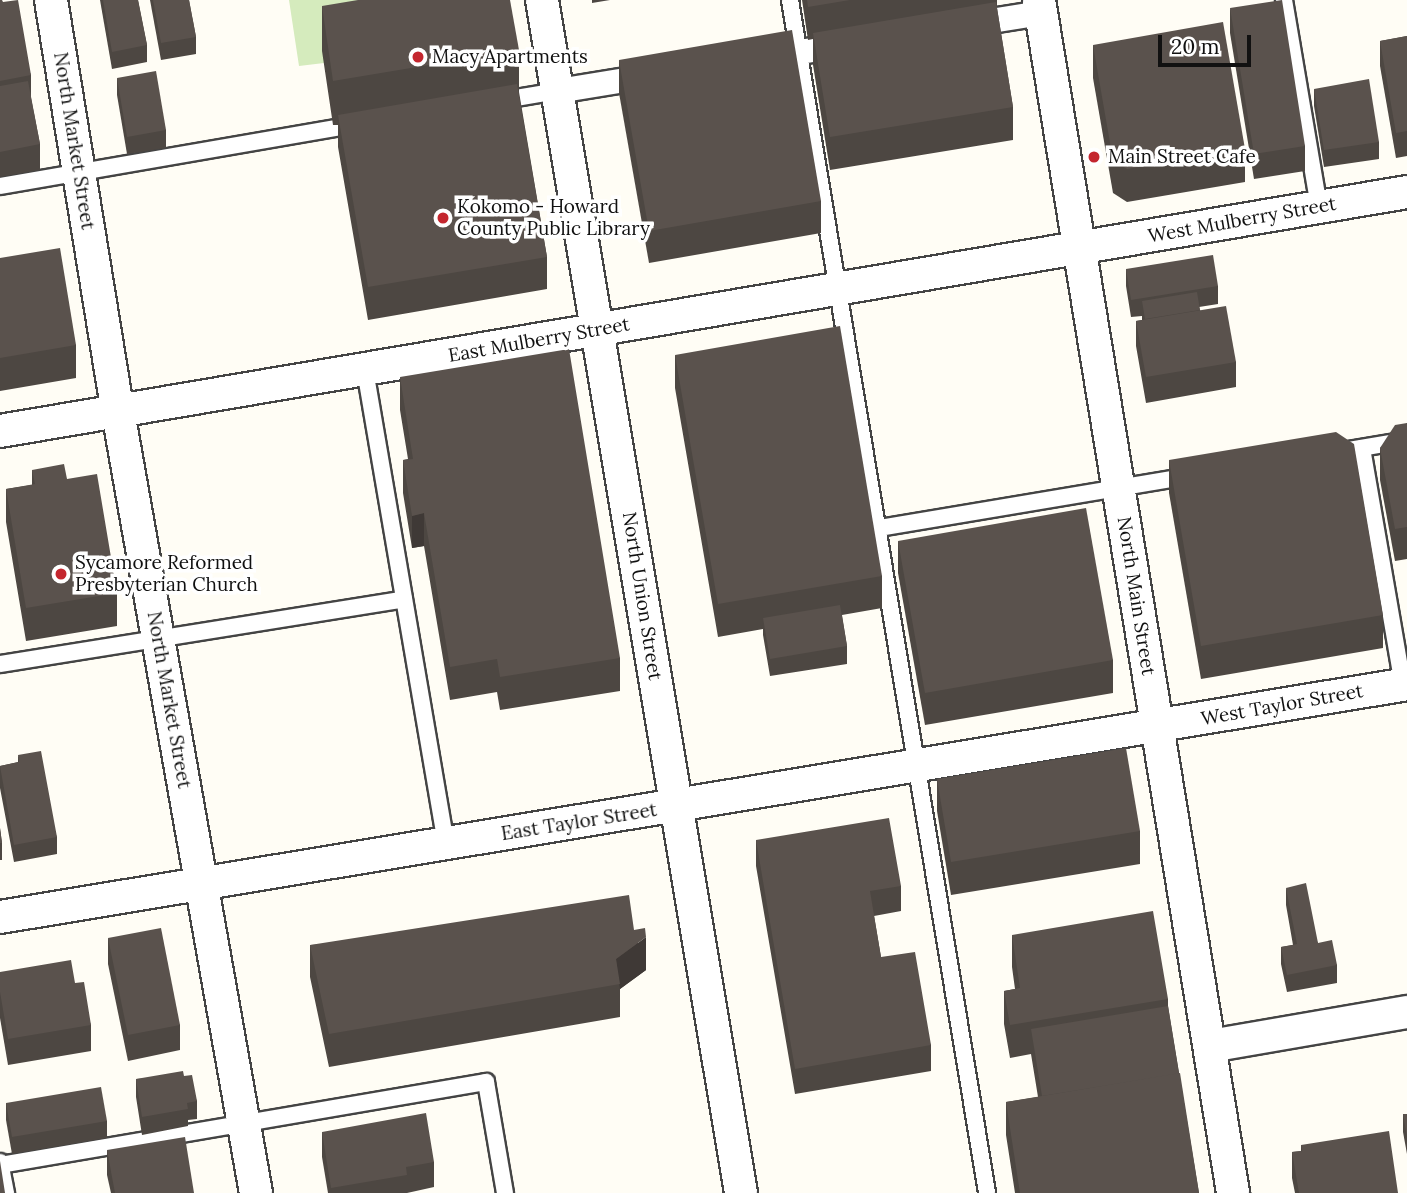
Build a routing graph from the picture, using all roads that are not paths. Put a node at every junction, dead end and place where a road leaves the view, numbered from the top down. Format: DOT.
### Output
graph roads {
  1 [pos="51,0"];
  2 [pos="542,0"];
  3 [pos="790,0"];
  4 [pos="1283,0"];
  5 [pos="1040,6"];
  6 [pos="949,27"];
  7 [pos="867,41"];
  8 [pos="799,52"];
  9 [pos="732,62"];
  10 [pos="679,71"];
  11 [pos="558,91"];
  12 [pos="479,104"];
  13 [pos="371,122"];
  14 [pos="79,172"];
  15 [pos="0,186"];
  16 [pos="1407,192"];
  17 [pos="1319,207"];
  18 [pos="1077,248"];
  19 [pos="839,287"];
  20 [pos="600,330"];
  21 [pos="365,370"];
  22 [pos="118,412"];
  23 [pos="0,431"];
  24 [pos="1407,440"];
  25 [pos="1362,448"];
  26 [pos="1324,454"];
  27 [pos="1209,473"];
  28 [pos="1118,488"];
  29 [pos="879,528"];
  30 [pos="404,599"];
  31 [pos="158,638"];
  32 [pos="0,664"];
  33 [pos="1405,685"];
  34 [pos="1158,726"];
  35 [pos="919,767"];
  36 [pos="676,806"];
  37 [pos="446,843"];
  38 [pos="201,884"];
  39 [pos="0,917"];
  40 [pos="1407,1012"];
  41 [pos="1210,1046"];
  42 [pos="243,1122"];
  43 [pos="0,1164"];
  44 [pos="6,1193"];
  45 [pos="256,1193"];
  46 [pos="505,1193"];
  47 [pos="741,1193"];
  48 [pos="987,1193"];
  49 [pos="1233,1193"];
  1 -- 14 [label="street, North Market Street"];
  2 -- 11 [label="street, North Union Street"];
  3 -- 8 [label="lane"];
  4 -- 17 [label="lane"];
  5 -- 6 [label="street"];
  5 -- 18 [label="street, North Main Street"];
  7 -- 8 [label="street"];
  8 -- 9 [label="street"];
  8 -- 19 [label="lane"];
  10 -- 11 [label="street"];
  11 -- 12 [label="lane"];
  11 -- 20 [label="street, North Union Street"];
  13 -- 14 [label="lane"];
  14 -- 15 [label="lane"];
  14 -- 22 [label="street, North Market Street"];
  16 -- 17 [label="street, West Mulberry Street"];
  17 -- 18 [label="street, West Mulberry Street"];
  18 -- 19 [label="street, East Mulberry Street"];
  18 -- 28 [label="street, North Main Street"];
  19 -- 20 [label="street, East Mulberry Street"];
  19 -- 29 [label="lane"];
  20 -- 21 [label="street, East Mulberry Street"];
  20 -- 36 [label="street, North Union Street"];
  21 -- 22 [label="street, East Mulberry Street"];
  21 -- 30 [label="lane"];
  22 -- 23 [label="street, East Mulberry Street"];
  22 -- 31 [label="street, North Market Street"];
  24 -- 25 [label="lane"];
  25 -- 26 [label="lane"];
  25 -- 33 [label="lane"];
  27 -- 28 [label="lane"];
  28 -- 29 [label="lane"];
  28 -- 34 [label="street, North Main Street"];
  29 -- 35 [label="lane"];
  30 -- 31 [label="lane"];
  30 -- 37 [label="lane"];
  31 -- 32 [label="lane"];
  31 -- 38 [label="street, North Market Street"];
  33 -- 34 [label="street, West Taylor Street"];
  34 -- 35 [label="street, East Taylor Street"];
  34 -- 41 [label="street, North Main Street"];
  35 -- 36 [label="street, East Taylor Street"];
  35 -- 48 [label="lane"];
  36 -- 37 [label="street, East Taylor Street"];
  36 -- 47 [label="street, North Union Street"];
  37 -- 38 [label="street, East Taylor Street"];
  38 -- 39 [label="street, East Taylor Street"];
  38 -- 42 [label="street, North Market Street"];
  40 -- 41 [label="street"];
  41 -- 49 [label="street, North Main Street"];
  42 -- 43 [label="lane"];
  42 -- 45 [label="street, North Market Street"];
  42 -- 46 [label="lane"];
  43 -- 44 [label="lane"];
}
